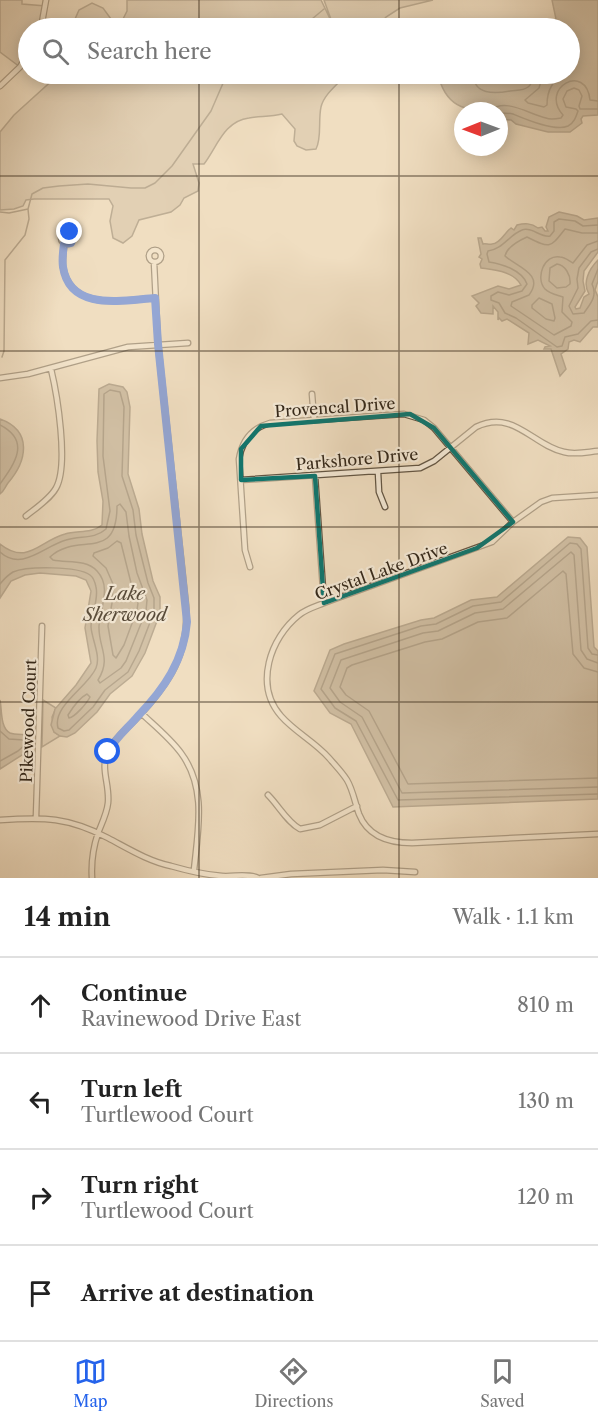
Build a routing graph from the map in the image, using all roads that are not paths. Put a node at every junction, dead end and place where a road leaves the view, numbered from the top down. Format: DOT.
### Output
graph roads {
  1 [pos="46,0"];
  2 [pos="43,18"];
  3 [pos="18,69"];
  4 [pos="0,86"];
  5 [pos="64,244"];
  6 [pos="153,262"];
  7 [pos="155,298"];
  8 [pos="188,343"];
  9 [pos="158,344"];
  10 [pos="51,369"];
  11 [pos="0,378"];
  12 [pos="312,394"];
  13 [pos="314,419"];
  14 [pos="450,448"];
  15 [pos="598,451"];
  16 [pos="378,472"];
  17 [pos="315,476"];
  18 [pos="241,480"];
  19 [pos="598,495"];
  20 [pos="590,497"];
  21 [pos="598,500"];
  22 [pos="386,507"];
  23 [pos="26,516"];
  24 [pos="513,522"];
  25 [pos="250,567"];
  26 [pos="324,603"];
  27 [pos="42,626"];
  28 [pos="141,713"];
  29 [pos="268,795"];
  30 [pos="357,807"];
  31 [pos="36,818"];
  32 [pos="0,820"];
  33 [pos="98,833"];
  34 [pos="598,834"];
  35 [pos="194,870"];
  36 [pos="415,872"];
  37 [pos="92,878"];
  38 [pos="260,878"];
  1 -- 2 [label="street"];
  3 -- 4 [label="street"];
  5 -- 7 [label="street"];
  6 -- 7 [label="street"];
  7 -- 9 [label="street"];
  8 -- 9 [label="street"];
  9 -- 10 [label="street"];
  9 -- 28 [label="street"];
  10 -- 11 [label="street"];
  10 -- 23 [label="street"];
  12 -- 13 [label="street"];
  13 -- 14 [label="street, Provencal Drive"];
  13 -- 18 [label="street, Provencal Drive"];
  14 -- 15 [label="street, Parkshore Drive"];
  14 -- 16 [label="street, Parkshore Drive"];
  14 -- 24 [label="street, Provencal Drive"];
  16 -- 17 [label="street, Parkshore Drive"];
  16 -- 22 [label="street"];
  17 -- 18 [label="street, Parkshore Drive"];
  17 -- 26 [label="street"];
  18 -- 25 [label="street, Provencal Drive"];
  19 -- 20 [label="street, Crystal Lake Drive"];
  20 -- 21 [label="street, Crystal Lake Drive"];
  20 -- 24 [label="street, Crystal Lake Drive"];
  24 -- 26 [label="street, Crystal Lake Drive"];
  26 -- 30 [label="street, Crystal Lake Drive"];
  27 -- 31 [label="street, Pikewood Court"];
  28 -- 33 [label="street"];
  28 -- 35 [label="street"];
  29 -- 30 [label="street"];
  30 -- 34 [label="street, Crystal Lake Drive"];
  31 -- 32 [label="street"];
  31 -- 33 [label="street"];
  33 -- 35 [label="street"];
  33 -- 37 [label="street"];
  35 -- 38 [label="street"];
  36 -- 38 [label="street"];
}
